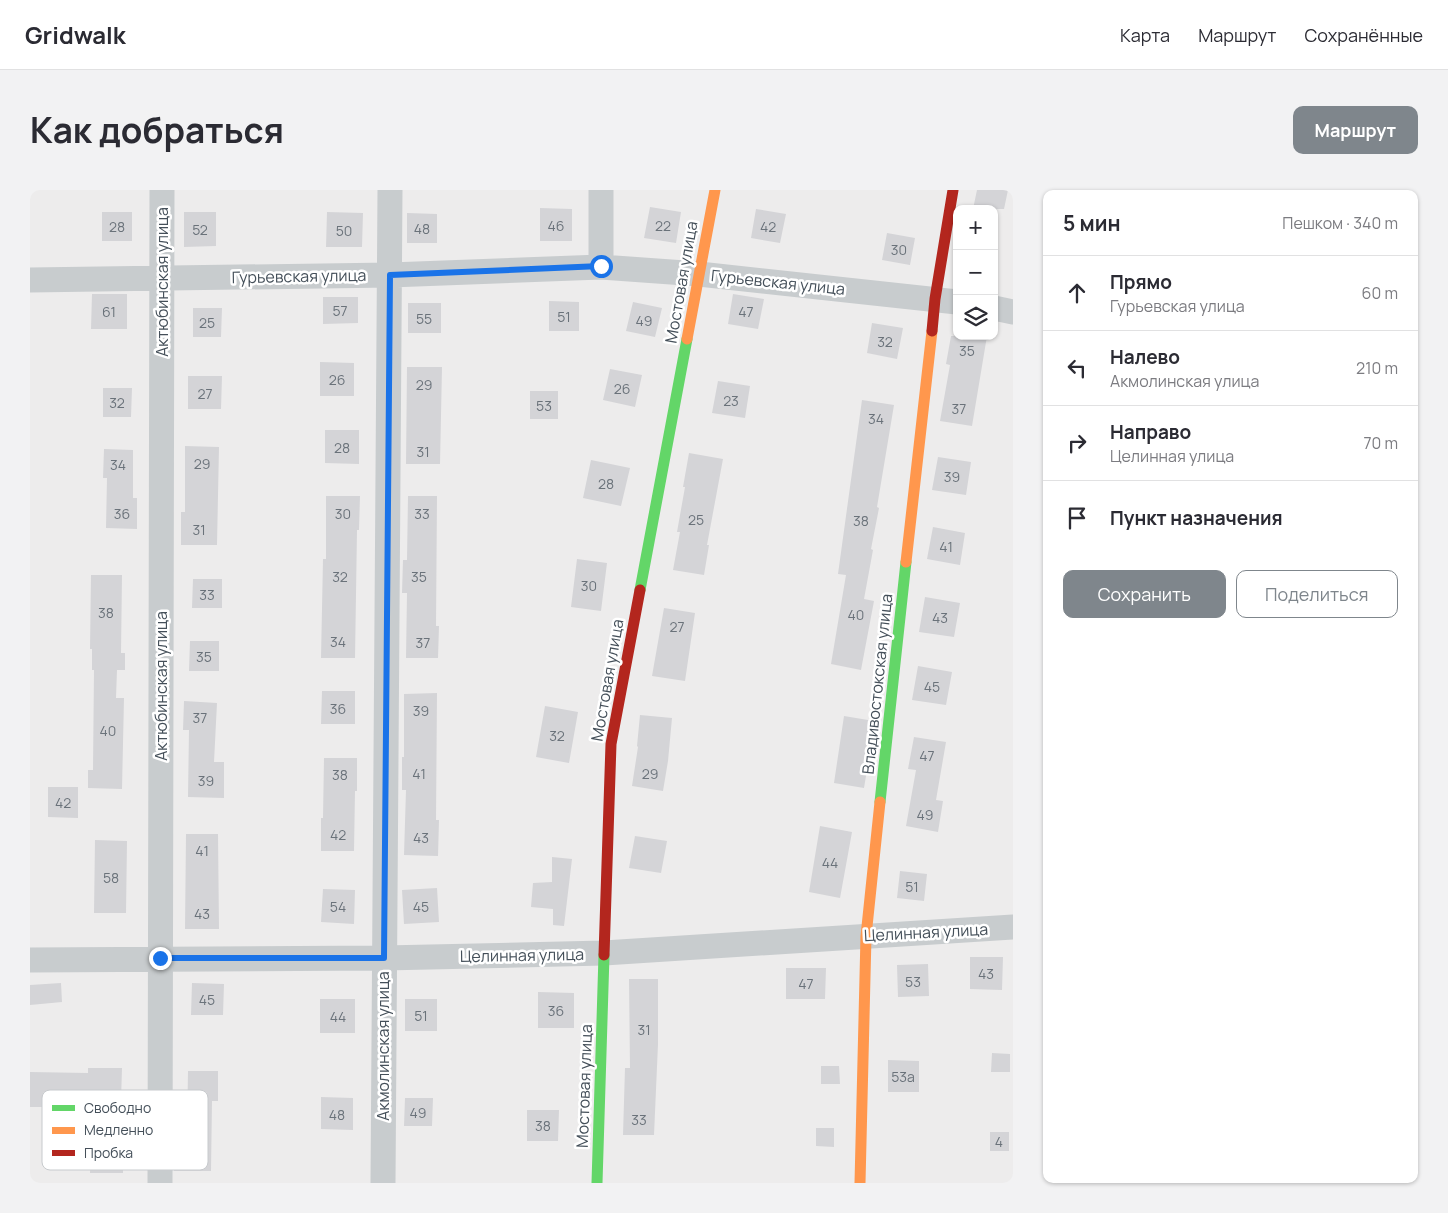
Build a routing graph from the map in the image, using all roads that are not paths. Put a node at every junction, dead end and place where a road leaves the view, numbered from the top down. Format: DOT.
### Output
graph roads {
  1 [pos="162,190"];
  2 [pos="390,190"];
  3 [pos="601,190"];
  4 [pos="714,190"];
  5 [pos="953,190"];
  6 [pos="601,266"];
  7 [pos="699,274"];
  8 [pos="390,275"];
  9 [pos="162,278"];
  10 [pos="30,280"];
  11 [pos="946,300"];
  12 [pos="998,309"];
  13 [pos="1013,312"];
  14 [pos="1013,927"];
  15 [pos="866,936"];
  16 [pos="604,954"];
  17 [pos="160,958"];
  18 [pos="384,958"];
  19 [pos="30,960"];
  20 [pos="160,1090"];
  21 [pos="160,1170"];
  22 [pos="160,1183"];
  23 [pos="383,1183"];
  24 [pos="597,1183"];
  25 [pos="860,1183"];
  1 -- 9 [label="street, Актюбинская улица"];
  2 -- 8 [label="street, Акмолинская улица"];
  3 -- 6 [label="street"];
  4 -- 7 [label="street, Мостовая улица"];
  5 -- 11 [label="street, Владивостокская улица"];
  6 -- 7 [label="street, Гурьевская улица"];
  6 -- 8 [label="street, Гурьевская улица"];
  7 -- 11 [label="street, Гурьевская улица"];
  7 -- 16 [label="street, Мостовая улица"];
  8 -- 9 [label="street, Гурьевская улица"];
  8 -- 18 [label="street, Акмолинская улица"];
  9 -- 10 [label="street, Гурьевская улица"];
  9 -- 17 [label="street, Актюбинская улица"];
  11 -- 15 [label="street, Владивостокская улица"];
  12 -- 13 [label="street"];
  14 -- 15 [label="street, Целинная улица"];
  15 -- 16 [label="street, Целинная улица"];
  15 -- 25 [label="street, Владивостокская улица"];
  16 -- 18 [label="street, Целинная улица"];
  16 -- 24 [label="street, Мостовая улица"];
  17 -- 18 [label="street, Целинная улица"];
  17 -- 19 [label="street, Целинная улица"];
  17 -- 20 [label="street, Актюбинская улица"];
  18 -- 23 [label="street, Акмолинская улица"];
  21 -- 22 [label="street, Актюбинская улица"];
}
